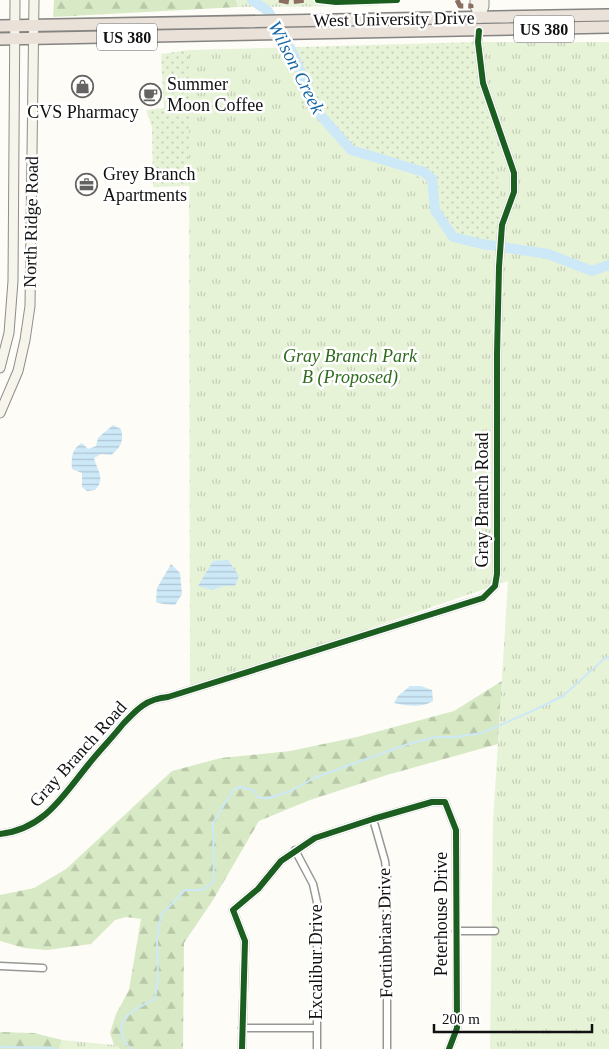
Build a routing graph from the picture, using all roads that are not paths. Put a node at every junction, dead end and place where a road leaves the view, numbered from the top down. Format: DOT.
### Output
graph roads {
  1 [pos="15,0"];
  2 [pos="34,0"];
  3 [pos="476,0"];
  4 [pos="484,0"];
  5 [pos="609,15"];
  6 [pos="480,18"];
  7 [pos="34,25"];
  8 [pos="0,26"];
  9 [pos="15,26"];
  10 [pos="609,27"];
  11 [pos="479,30"];
  12 [pos="0,39"];
  13 [pos="15,39"];
  14 [pos="34,39"];
  15 [pos="14,178"];
  16 [pos="32,178"];
  17 [pos="9,333"];
  18 [pos="26,336"];
  19 [pos="0,368"];
  20 [pos="0,413"];
  21 [pos="373,819"];
  22 [pos="0,834"];
  23 [pos="295,850"];
  24 [pos="456,931"];
  25 [pos="496,931"];
  26 [pos="0,966"];
  27 [pos="43,968"];
  28 [pos="242,1028"];
  29 [pos="317,1028"];
  30 [pos="242,1049"];
  31 [pos="317,1049"];
  32 [pos="387,1049"];
  33 [pos="449,1049"];
  1 -- 9 [label="main road, North Ridge Road"];
  2 -- 7 [label="main road, North Ridge Road"];
  3 -- 6 [label="main road"];
  4 -- 6 [label="main road"];
  5 -- 6 [label="highway, West University Drive / US 380"];
  6 -- 7 [label="highway, West University Drive / US 380"];
  6 -- 11 [label="highway"];
  7 -- 9 [label="highway, West University Drive / US 380"];
  7 -- 14 [label="main road, North Ridge Road"];
  8 -- 9 [label="highway, West University Drive / US 380"];
  9 -- 13 [label="main road, North Ridge Road"];
  10 -- 11 [label="highway, West University Drive / US 380"];
  11 -- 14 [label="highway, West University Drive / US 380"];
  11 -- 22 [label="street, Gray Branch Road"];
  12 -- 13 [label="highway, West University Drive / US 380"];
  13 -- 14 [label="highway, West University Drive / US 380"];
  13 -- 15 [label="main road, North Ridge Road"];
  14 -- 16 [label="main road, North Ridge Road"];
  15 -- 16 [label="main road"];
  15 -- 17 [label="main road, North Ridge Road"];
  16 -- 18 [label="main road, North Ridge Road"];
  17 -- 18 [label="main road"];
  17 -- 19 [label="main road, North Ridge Road"];
  18 -- 20 [label="main road, North Ridge Road"];
  21 -- 23 [label="street"];
  21 -- 24 [label="street, Peterhouse Drive"];
  21 -- 32 [label="street, Fortinbriars Drive"];
  23 -- 28 [label="street"];
  23 -- 29 [label="street, Excalibur Drive"];
  24 -- 25 [label="street"];
  24 -- 33 [label="street, Peterhouse Drive"];
  26 -- 27 [label="street"];
  28 -- 29 [label="street"];
  28 -- 30 [label="street"];
  29 -- 31 [label="street, Excalibur Drive"];
}
